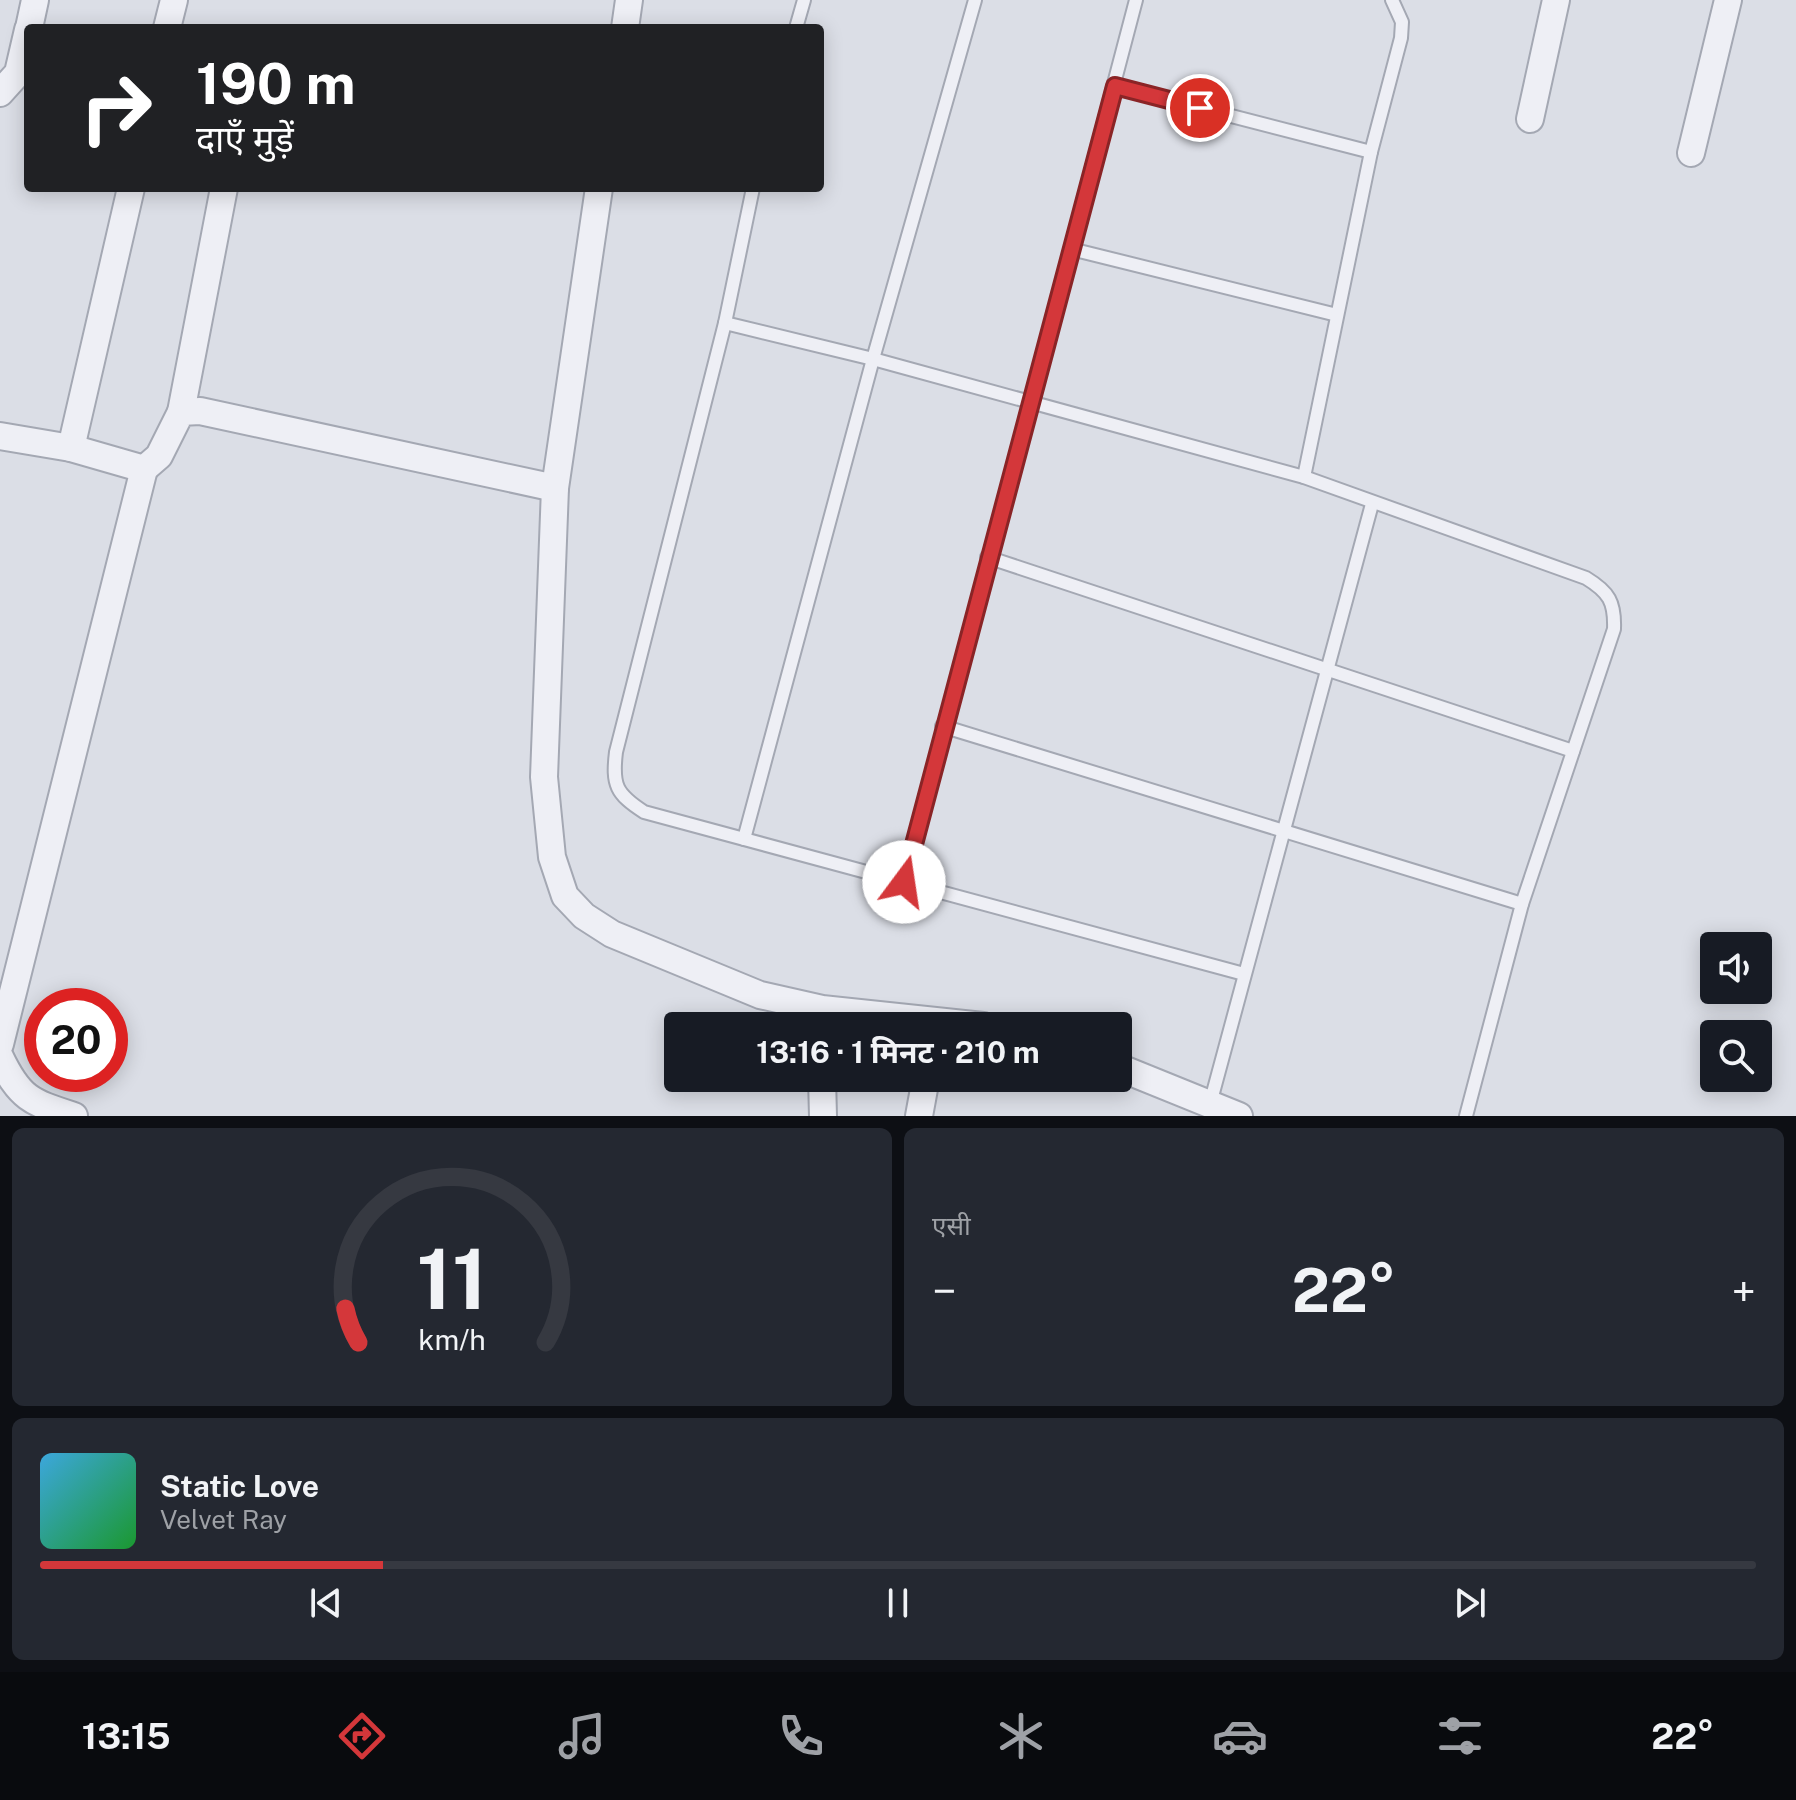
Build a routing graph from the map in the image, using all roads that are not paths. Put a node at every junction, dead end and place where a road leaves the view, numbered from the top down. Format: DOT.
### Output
graph roads {
  1 [pos="35,0"];
  2 [pos="174,0"];
  3 [pos="629,0"];
  4 [pos="804,0"];
  5 [pos="975,0"];
  6 [pos="1136,0"];
  7 [pos="1556,0"];
  8 [pos="1728,0"];
  9 [pos="1396,2"];
  10 [pos="29,24"];
  11 [pos="168,24"];
  12 [pos="626,24"];
  13 [pos="797,24"];
  14 [pos="24,47"];
  15 [pos="1115,86"];
  16 [pos="0,93"];
  17 [pos="1530,119"];
  18 [pos="1371,152"];
  19 [pos="1691,153"];
  20 [pos="130,192"];
  21 [pos="223,192"];
  22 [pos="598,192"];
  23 [pos="752,192"];
  24 [pos="1071,249"];
  25 [pos="1337,315"];
  26 [pos="725,323"];
  27 [pos="873,359"];
  28 [pos="1033,402"];
  29 [pos="181,412"];
  30 [pos="0,436"];
  31 [pos="71,448"];
  32 [pos="144,469"];
  33 [pos="1304,477"];
  34 [pos="555,488"];
  35 [pos="1372,504"];
  36 [pos="987,557"];
  37 [pos="1325,669"];
  38 [pos="942,726"];
  39 [pos="1573,751"];
  40 [pos="1282,829"];
  41 [pos="744,839"];
  42 [pos="904,882"];
  43 [pos="1522,904"];
  44 [pos="1244,974"];
  45 [pos="808,1012"];
  46 [pos="0,1044"];
  47 [pos="0,1057"];
  48 [pos="1132,1073"];
  49 [pos="822,1092"];
  50 [pos="923,1092"];
  51 [pos="1210,1104"];
  52 [pos="74,1116"];
  53 [pos="823,1116"];
  54 [pos="919,1116"];
  55 [pos="1239,1116"];
  56 [pos="1466,1116"];
  1 -- 10 [label="street"];
  2 -- 11 [label="street"];
  3 -- 12 [label="street"];
  4 -- 13 [label="lane"];
  5 -- 27 [label="lane"];
  6 -- 15 [label="lane"];
  7 -- 17 [label="street"];
  8 -- 19 [label="street"];
  9 -- 18 [label="lane"];
  14 -- 16 [label="street"];
  15 -- 18 [label="lane"];
  15 -- 24 [label="lane"];
  18 -- 25 [label="lane"];
  20 -- 31 [label="street"];
  21 -- 29 [label="street"];
  22 -- 34 [label="street"];
  23 -- 26 [label="lane"];
  24 -- 25 [label="lane"];
  24 -- 28 [label="lane"];
  25 -- 33 [label="lane"];
  26 -- 27 [label="lane"];
  26 -- 41 [label="lane"];
  27 -- 28 [label="lane"];
  27 -- 41 [label="lane"];
  28 -- 33 [label="lane"];
  28 -- 36 [label="lane"];
  29 -- 32 [label="street"];
  29 -- 34 [label="street"];
  30 -- 31 [label="street"];
  31 -- 32 [label="street"];
  32 -- 46 [label="street"];
  33 -- 35 [label="lane"];
  34 -- 45 [label="street"];
  35 -- 37 [label="lane"];
  35 -- 39 [label="lane"];
  36 -- 37 [label="lane"];
  36 -- 38 [label="lane"];
  37 -- 39 [label="lane"];
  37 -- 40 [label="lane"];
  38 -- 40 [label="lane"];
  38 -- 42 [label="lane"];
  39 -- 43 [label="lane"];
  40 -- 43 [label="lane"];
  40 -- 44 [label="lane"];
  41 -- 42 [label="lane"];
  42 -- 44 [label="lane"];
  43 -- 56 [label="lane"];
  44 -- 51 [label="lane"];
  47 -- 52 [label="street"];
  48 -- 51 [label="street"];
  49 -- 53 [label="street"];
  50 -- 54 [label="street"];
  51 -- 55 [label="street"];
}
